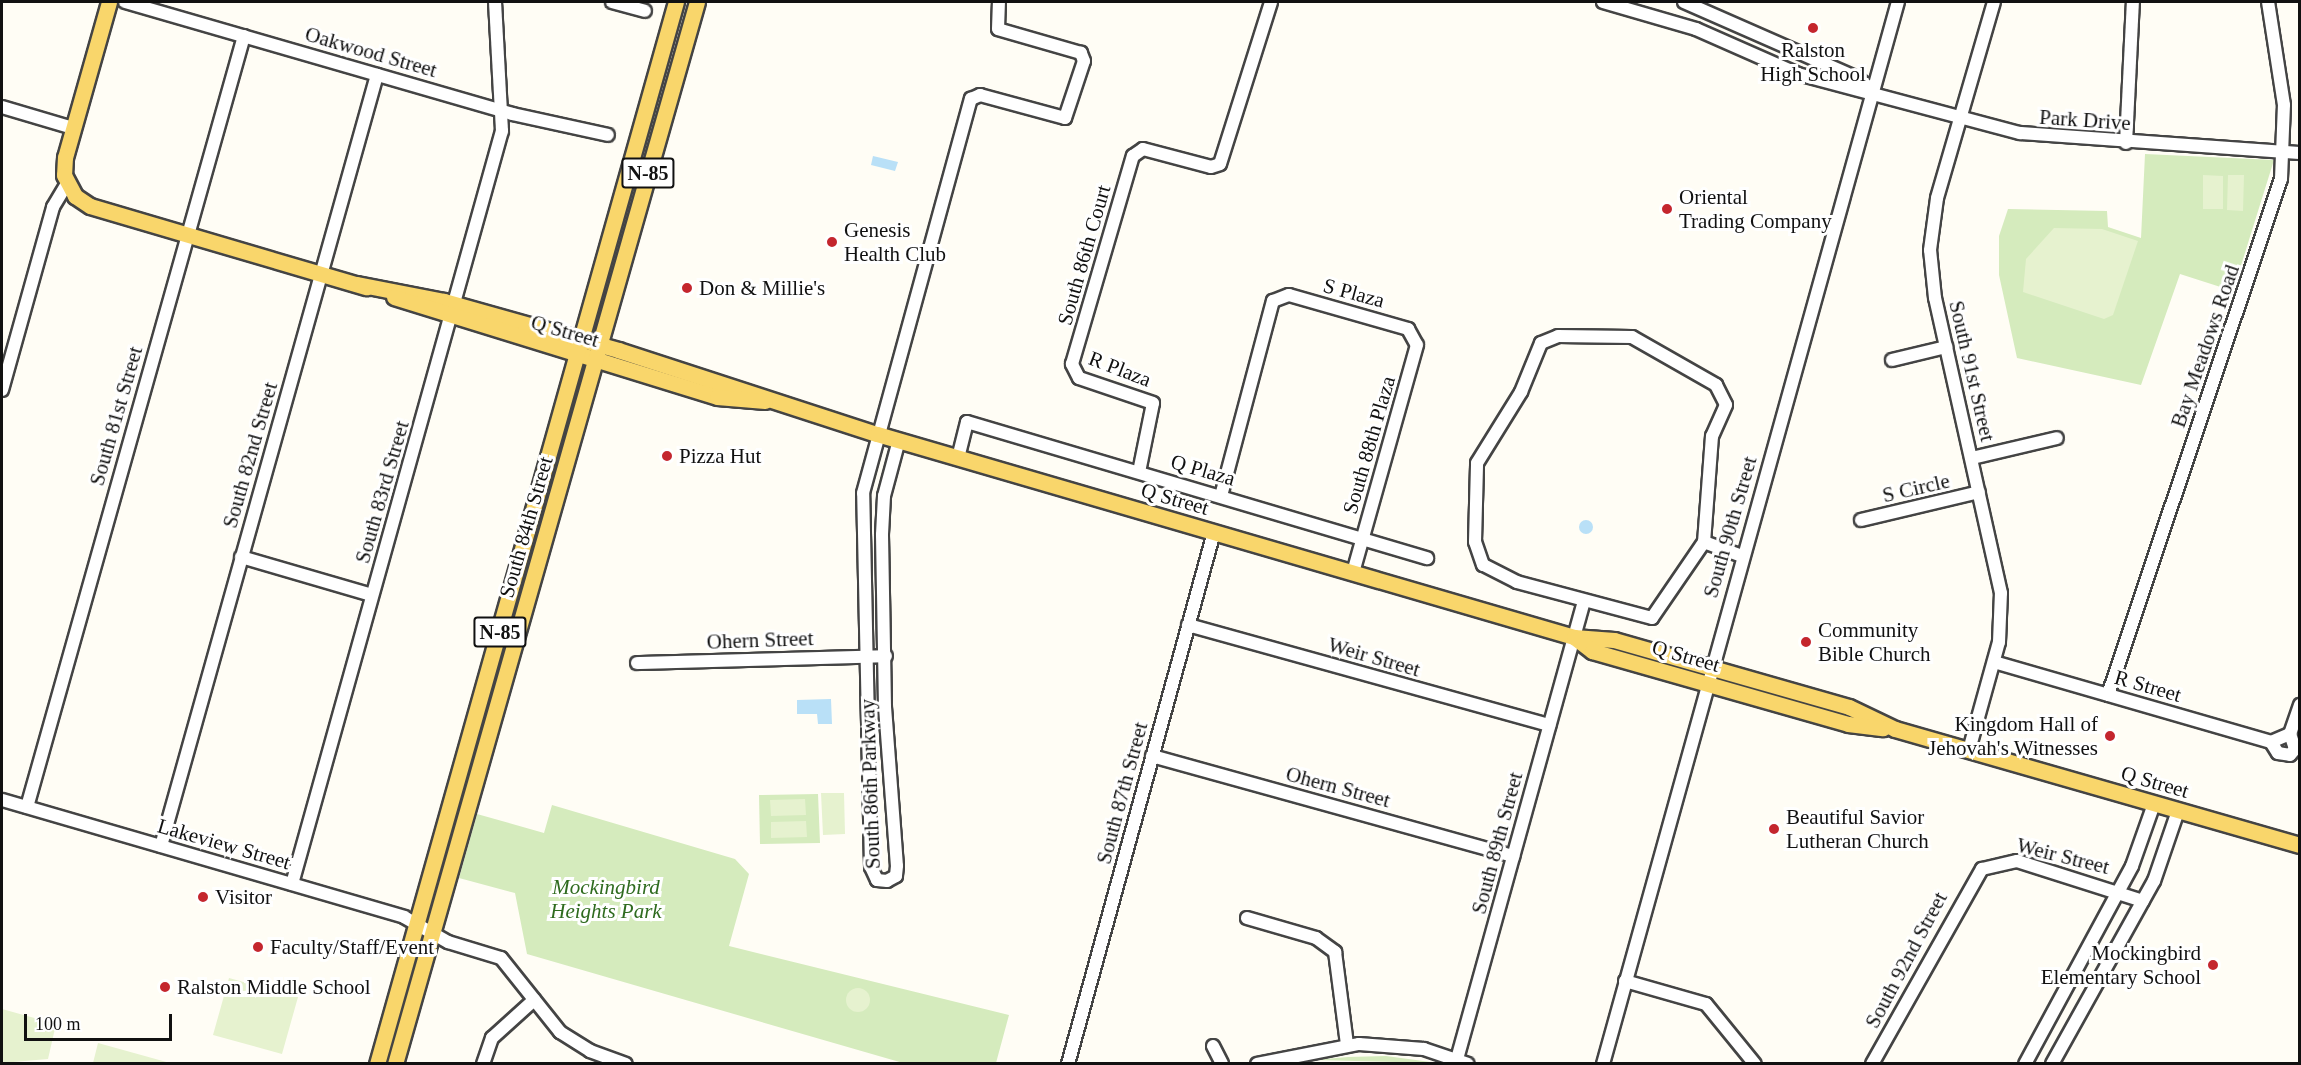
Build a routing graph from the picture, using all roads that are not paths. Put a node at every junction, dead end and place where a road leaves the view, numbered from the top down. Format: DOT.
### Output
graph roads {
  1 [pos="109,2"];
  2 [pos="125,2"];
  3 [pos="495,2"];
  4 [pos="612,2"];
  5 [pos="676,2"];
  6 [pos="697,2"];
  7 [pos="999,2"];
  8 [pos="1271,2"];
  9 [pos="1603,2"];
  10 [pos="1684,2"];
  11 [pos="1898,2"];
  12 [pos="1994,2"];
  13 [pos="2133,2"];
  14 [pos="2268,2"];
  15 [pos="645,11"];
  16 [pos="244,36"];
  17 [pos="377,75"];
  18 [pos="1873,91"];
  19 [pos="2,107"];
  20 [pos="499,110"];
  21 [pos="1960,116"];
  22 [pos="73,128"];
  23 [pos="608,135"];
  24 [pos="2126,143"];
  25 [pos="2285,151"];
  26 [pos="2300,153"];
  27 [pos="69,182"];
  28 [pos="187,234"];
  29 [pos="321,274"];
  30 [pos="453,311"];
  31 [pos="1408,329"];
  32 [pos="581,339"];
  33 [pos="599,344"];
  34 [pos="1946,347"];
  35 [pos="576,356"];
  36 [pos="1892,360"];
  37 [pos="594,361"];
  38 [pos="1073,371"];
  39 [pos="2,390"];
  40 [pos="765,401"];
  41 [pos="877,434"];
  42 [pos="2057,438"];
  43 [pos="898,440"];
  44 [pos="958,458"];
  45 [pos="1972,458"];
  46 [pos="1139,472"];
  47 [pos="867,477"];
  48 [pos="888,483"];
  49 [pos="1979,492"];
  50 [pos="1221,496"];
  51 [pos="1861,520"];
  52 [pos="1214,532"];
  53 [pos="1362,538"];
  54 [pos="1704,542"];
  55 [pos="883,553"];
  56 [pos="861,554"];
  57 [pos="1742,556"];
  58 [pos="241,557"];
  59 [pos="1427,558"];
  60 [pos="1353,572"];
  61 [pos="372,595"];
  62 [pos="1584,601"];
  63 [pos="1188,626"];
  64 [pos="1574,637"];
  65 [pos="864,655"];
  66 [pos="886,656"];
  67 [pos="1994,662"];
  68 [pos="637,663"];
  69 [pos="1710,668"];
  70 [pos="1706,684"];
  71 [pos="2108,695"];
  72 [pos="2300,705"];
  73 [pos="885,706"];
  74 [pos="865,710"];
  75 [pos="1549,725"];
  76 [pos="1895,729"];
  77 [pos="1969,750"];
  78 [pos="1152,756"];
  79 [pos="2,800"];
  80 [pos="2154,804"];
  81 [pos="27,807"];
  82 [pos="2178,811"];
  83 [pos="891,817"];
  84 [pos="869,818"];
  85 [pos="160,846"];
  86 [pos="2300,846"];
  87 [pos="1513,856"];
  88 [pos="1976,876"];
  89 [pos="292,884"];
  90 [pos="2120,890"];
  91 [pos="2143,901"];
  92 [pos="1247,918"];
  93 [pos="417,924"];
  94 [pos="433,933"];
  95 [pos="1626,981"];
  96 [pos="534,1000"];
  97 [pos="1347,1045"];
  98 [pos="1213,1046"];
  99 [pos="1463,1061"];
  100 [pos="377,1064"];
  101 [pos="395,1064"];
  102 [pos="483,1064"];
  103 [pos="626,1064"];
  104 [pos="1068,1064"];
  105 [pos="1222,1064"];
  106 [pos="1257,1064"];
  107 [pos="1603,1064"];
  108 [pos="1755,1064"];
  109 [pos="1872,1064"];
  110 [pos="2025,1064"];
  111 [pos="2052,1064"];
  1 -- 22 [label="main road"];
  2 -- 16 [label="street, Oakwood Street"];
  3 -- 20 [label="street, South 83rd Street"];
  4 -- 15 [label="street"];
  5 -- 32 [label="main road, South 84th Street / N-85"];
  6 -- 33 [label="main road, South 84th Street / N-85"];
  7 -- 41 [label="street, South 86th Parkway"];
  8 -- 38 [label="street, South 86th Court"];
  9 -- 18 [label="street, Park Drive"];
  10 -- 18 [label="street, Park Drive"];
  11 -- 18 [label="street, South 90th Street"];
  12 -- 21 [label="street, South 91st Street"];
  13 -- 24 [label="street"];
  14 -- 25 [label="street, Bay Meadows Road"];
  16 -- 17 [label="street, Oakwood Street"];
  16 -- 28 [label="street, South 81st Street"];
  17 -- 20 [label="street, Oakwood Street"];
  17 -- 29 [label="street, South 82nd Street"];
  18 -- 21 [label="street, Park Drive"];
  18 -- 57 [label="street, South 90th Street"];
  19 -- 22 [label="street"];
  20 -- 23 [label="street, Oakwood Street"];
  20 -- 30 [label="street, South 83rd Street"];
  21 -- 24 [label="street, Park Drive"];
  21 -- 34 [label="street, South 91st Street"];
  22 -- 27 [label="main road"];
  24 -- 25 [label="street, Park Drive"];
  25 -- 26 [label="street, Park Drive"];
  25 -- 71 [label="street, Bay Meadows Road"];
  27 -- 28 [label="main road, Q Street"];
  27 -- 39 [label="street"];
  28 -- 29 [label="main road, Q Street"];
  28 -- 81 [label="street, South 81st Street"];
  29 -- 30 [label="main road, Q Street"];
  29 -- 58 [label="street, South 82nd Street"];
  30 -- 32 [label="main road, Q Street"];
  30 -- 35 [label="main road, Q Street"];
  30 -- 61 [label="street, South 83rd Street"];
  31 -- 50 [label="street, S Plaza"];
  31 -- 53 [label="street, South 88th Plaza"];
  32 -- 33 [label="main road, Q Street"];
  32 -- 35 [label="main road, South 84th Street / N-85"];
  33 -- 37 [label="main road, South 84th Street / N-85"];
  33 -- 40 [label="main road, Q Street"];
  34 -- 36 [label="street"];
  34 -- 45 [label="street, South 91st Street"];
  35 -- 37 [label="main road, Q Street"];
  35 -- 93 [label="main road, South 84th Street / N-85"];
  37 -- 40 [label="main road, Q Street"];
  37 -- 94 [label="main road, South 84th Street / N-85"];
  38 -- 46 [label="street, R Plaza"];
  40 -- 41 [label="main road, Q Street"];
  41 -- 43 [label="main road, Q Street"];
  41 -- 47 [label="street, South 86th Parkway"];
  42 -- 45 [label="street, S Circle"];
  43 -- 44 [label="main road, Q Street"];
  43 -- 48 [label="street, South 86th Parkway"];
  44 -- 46 [label="street, Q Plaza"];
  44 -- 52 [label="main road, Q Street"];
  45 -- 49 [label="street, South 91st Street"];
  46 -- 50 [label="street, Q Plaza"];
  47 -- 48 [label="street"];
  47 -- 56 [label="street, South 86th Parkway"];
  48 -- 55 [label="street, South 86th Parkway"];
  49 -- 51 [label="street, S Circle"];
  49 -- 67 [label="street, South 91st Street"];
  50 -- 53 [label="street, Q Plaza"];
  52 -- 60 [label="main road, Q Street"];
  52 -- 63 [label="street, South 87th Street"];
  53 -- 59 [label="street, Q Plaza"];
  53 -- 60 [label="street, South 88th Plaza"];
  54 -- 57 [label="street"];
  54 -- 62 [label="street"];
  54 -- 62 [label="street"];
  55 -- 56 [label="street"];
  55 -- 66 [label="street, South 86th Parkway"];
  56 -- 65 [label="street, South 86th Parkway"];
  57 -- 69 [label="street, South 90th Street"];
  58 -- 61 [label="street"];
  58 -- 85 [label="street, South 82nd Street"];
  60 -- 64 [label="main road, Q Street"];
  61 -- 89 [label="street, South 83rd Street"];
  62 -- 64 [label="street, South 89th Street"];
  63 -- 75 [label="street, Weir Street"];
  63 -- 78 [label="street, South 87th Street"];
  64 -- 69 [label="main road, Q Street"];
  64 -- 70 [label="main road, Q Street"];
  64 -- 75 [label="street, South 89th Street"];
  65 -- 66 [label="street, Ohern Street"];
  65 -- 68 [label="street, Ohern Street"];
  65 -- 74 [label="street, South 86th Parkway"];
  66 -- 73 [label="street, South 86th Parkway"];
  67 -- 71 [label="street, R Street"];
  67 -- 77 [label="street, South 91st Street"];
  69 -- 70 [label="street, South 90th Street"];
  69 -- 76 [label="main road, Q Street"];
  70 -- 76 [label="main road, Q Street"];
  70 -- 95 [label="street, South 90th Street"];
  71 -- 72 [label="street, R Street"];
  73 -- 74 [label="street"];
  73 -- 83 [label="street, South 86th Parkway"];
  74 -- 84 [label="street, South 86th Parkway"];
  75 -- 87 [label="street, South 89th Street"];
  76 -- 77 [label="main road, Q Street"];
  77 -- 80 [label="main road, Q Street"];
  78 -- 87 [label="street, Ohern Street"];
  78 -- 104 [label="street, South 87th Street"];
  79 -- 81 [label="street, Lakeview Street"];
  80 -- 82 [label="main road, Q Street"];
  80 -- 90 [label="street"];
  81 -- 85 [label="street, Lakeview Street"];
  82 -- 86 [label="main road, Q Street"];
  82 -- 91 [label="street"];
  83 -- 84 [label="street"];
  83 -- 84 [label="street, South 86th Parkway"];
  85 -- 89 [label="street, Lakeview Street"];
  87 -- 99 [label="street, South 89th Street"];
  88 -- 90 [label="street, Weir Street"];
  88 -- 109 [label="street, South 92nd Street"];
  89 -- 93 [label="street, Lakeview Street"];
  90 -- 91 [label="street, Weir Street"];
  90 -- 110 [label="street"];
  91 -- 111 [label="street"];
  92 -- 97 [label="street"];
  93 -- 94 [label="street, Lakeview Street"];
  93 -- 100 [label="main road, South 84th Street / N-85"];
  94 -- 96 [label="street, Lakeview Street"];
  94 -- 101 [label="main road, South 84th Street / N-85"];
  95 -- 107 [label="street, South 90th Street"];
  95 -- 108 [label="street"];
  96 -- 102 [label="street"];
  96 -- 103 [label="street, Lakeview Street"];
  97 -- 99 [label="street"];
  97 -- 106 [label="street"];
  98 -- 105 [label="street"];
}
